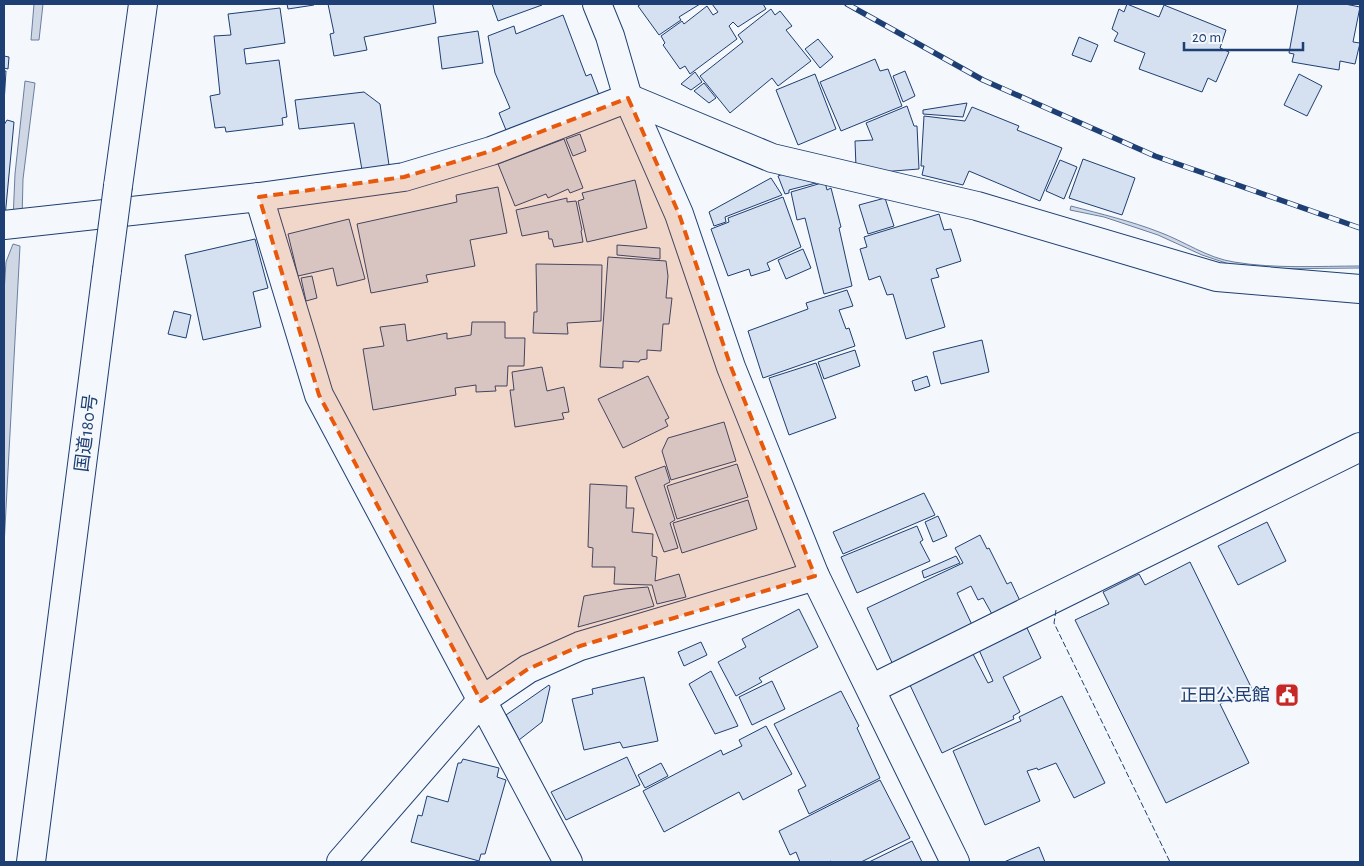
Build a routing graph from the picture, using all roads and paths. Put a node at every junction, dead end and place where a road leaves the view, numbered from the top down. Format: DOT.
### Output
graph roads {
  1 [pos="143,4"];
  2 [pos="597,4"];
  3 [pos="628,98"];
  4 [pos="259,197"];
  5 [pos="4,225"];
  6 [pos="1360,289"];
  7 [pos="1360,447"];
  8 [pos="815,576"];
  9 [pos="871,689"];
  10 [pos="481,701"];
  11 [pos="31,862"];
  12 [pos="341,862"];
  13 [pos="568,862"];
  14 [pos="955,862"];
  1 -- 11 [label="main road, 国道180号, bridge"];
  2 -- 3 [label="main road"];
  3 -- 4 [label="main road"];
  3 -- 6 [label="main road"];
  3 -- 8 [label="main road"];
  4 -- 5 [label="main road"];
  4 -- 10 [label="main road"];
  7 -- 9 [label="main road"];
  8 -- 9 [label="main road"];
  8 -- 10 [label="main road"];
  9 -- 14 [label="main road"];
  10 -- 12 [label="main road"];
  10 -- 13 [label="main road"];
}
